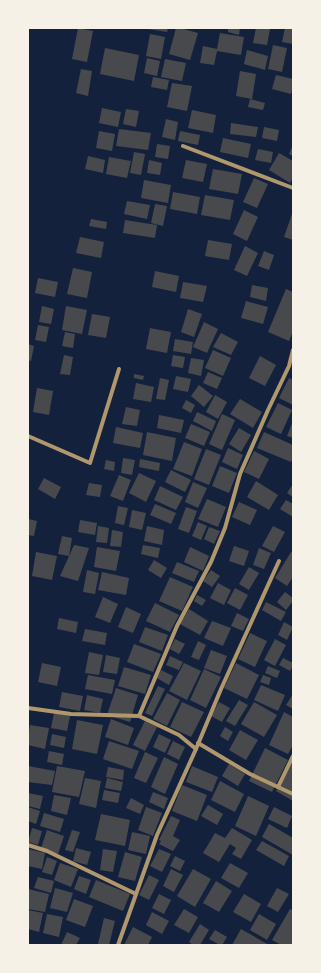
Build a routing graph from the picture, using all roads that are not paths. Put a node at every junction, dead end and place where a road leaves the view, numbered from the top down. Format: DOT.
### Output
graph roads {
  1 [pos="183,146"];
  2 [pos="293,188"];
  3 [pos="293,350"];
  4 [pos="119,369"];
  5 [pos="28,436"];
  6 [pos="279,561"];
  7 [pos="28,708"];
  8 [pos="139,716"];
  9 [pos="198,743"];
  10 [pos="196,749"];
  11 [pos="293,756"];
  12 [pos="278,787"];
  13 [pos="293,794"];
  14 [pos="28,845"];
  15 [pos="136,894"];
  16 [pos="118,945"];
  1 -- 2 [label="street"];
  3 -- 8 [label="street"];
  4 -- 5 [label="street"];
  6 -- 9 [label="street"];
  7 -- 8 [label="street"];
  8 -- 10 [label="street"];
  9 -- 10 [label="street"];
  9 -- 12 [label="street"];
  10 -- 15 [label="street"];
  11 -- 12 [label="street"];
  12 -- 13 [label="street"];
  14 -- 15 [label="street"];
  15 -- 16 [label="street"];
}
